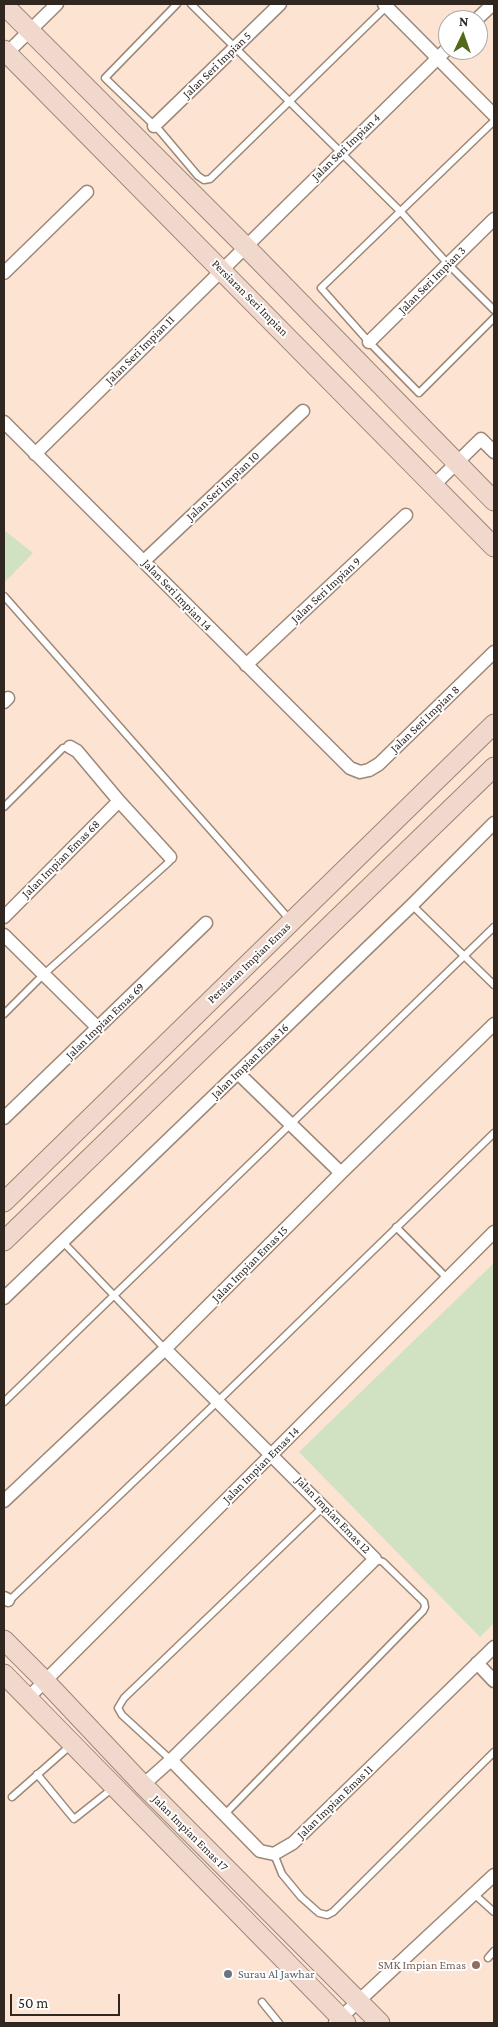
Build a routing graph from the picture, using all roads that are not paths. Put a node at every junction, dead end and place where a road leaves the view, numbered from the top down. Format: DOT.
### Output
graph roads {
  1 [pos="56,4"];
  2 [pos="177,4"];
  3 [pos="191,4"];
  4 [pos="280,4"];
  5 [pos="386,4"];
  6 [pos="4,5"];
  7 [pos="30,31"];
  8 [pos="235,48"];
  9 [pos="5,52"];
  10 [pos="437,58"];
  11 [pos="289,100"];
  12 [pos="494,115"];
  13 [pos="494,122"];
  14 [pos="154,126"];
  15 [pos="341,153"];
  16 [pos="87,192"];
  17 [pos="401,212"];
  18 [pos="494,218"];
  19 [pos="245,246"];
  20 [pos="448,264"];
  21 [pos="222,269"];
  22 [pos="4,273"];
  23 [pos="494,310"];
  24 [pos="494,318"];
  25 [pos="369,342"];
  26 [pos="348,352"];
  27 [pos="324,374"];
  28 [pos="392,397"];
  29 [pos="303,411"];
  30 [pos="368,420"];
  31 [pos="4,422"];
  32 [pos="494,452"];
  33 [pos="35,454"];
  34 [pos="456,463"];
  35 [pos="433,486"];
  36 [pos="494,501"];
  37 [pos="406,515"];
  38 [pos="494,547"];
  39 [pos="144,561"];
  40 [pos="4,596"];
  41 [pos="494,652"];
  42 [pos="246,665"];
  43 [pos="494,724"];
  44 [pos="70,747"];
  45 [pos="494,767"];
  46 [pos="350,768"];
  47 [pos="119,801"];
  48 [pos="4,807"];
  49 [pos="494,823"];
  50 [pos="170,857"];
  51 [pos="412,905"];
  52 [pos="4,917"];
  53 [pos="291,922"];
  54 [pos="206,923"];
  55 [pos="494,926"];
  56 [pos="4,935"];
  57 [pos="465,957"];
  58 [pos="44,974"];
  59 [pos="494,985"];
  60 [pos="4,1014"];
  61 [pos="494,1024"];
  62 [pos="98,1028"];
  63 [pos="238,1073"];
  64 [pos="4,1118"];
  65 [pos="292,1124"];
  66 [pos="494,1133"];
  67 [pos="340,1173"];
  68 [pos="4,1202"];
  69 [pos="396,1226"];
  70 [pos="494,1232"];
  71 [pos="4,1241"];
  72 [pos="62,1241"];
  73 [pos="448,1279"];
  74 [pos="114,1296"];
  75 [pos="4,1298"];
  76 [pos="165,1349"];
  77 [pos="4,1402"];
  78 [pos="217,1402"];
  79 [pos="272,1454"];
  80 [pos="4,1501"];
  81 [pos="324,1506"];
  82 [pos="376,1559"];
  83 [pos="6,1599"];
  84 [pos="4,1640"];
  85 [pos="494,1647"];
  86 [pos="477,1663"];
  87 [pos="4,1674"];
  88 [pos="494,1681"];
  89 [pos="45,1682"];
  90 [pos="28,1698"];
  91 [pos="72,1743"];
  92 [pos="494,1752"];
  93 [pos="171,1760"];
  94 [pos="37,1774"];
  95 [pos="143,1785"];
  96 [pos="114,1788"];
  97 [pos="12,1797"];
  98 [pos="224,1815"];
  99 [pos="274,1854"];
  100 [pos="494,1875"];
  101 [pos="474,1894"];
  102 [pos="494,1912"];
  103 [pos="494,1951"];
  104 [pos="488,1958"];
  105 [pos="262,2002"];
  106 [pos="358,2002"];
  107 [pos="340,2021"];
  108 [pos="279,2023"];
  109 [pos="380,2023"];
  1 -- 7 [label="street"];
  2 -- 14 [label="lane"];
  3 -- 8 [label="lane"];
  4 -- 8 [label="street, Jalan Seri Impian 5"];
  5 -- 10 [label="street"];
  5 -- 11 [label="lane"];
  6 -- 7 [label="street"];
  7 -- 9 [label="street"];
  7 -- 19 [label="street"];
  8 -- 11 [label="lane"];
  8 -- 14 [label="street, Jalan Seri Impian 5"];
  9 -- 21 [label="street, Persiaran Seri Impian"];
  10 -- 12 [label="street"];
  10 -- 15 [label="street, Jalan Seri Impian 4"];
  11 -- 14 [label="lane"];
  11 -- 15 [label="lane"];
  13 -- 17 [label="lane"];
  15 -- 17 [label="lane"];
  15 -- 19 [label="street, Jalan Seri Impian 4"];
  16 -- 22 [label="street"];
  17 -- 20 [label="lane"];
  17 -- 25 [label="lane"];
  18 -- 20 [label="street, Jalan Seri Impian 3"];
  19 -- 21 [label="street, Jalan Seri Impian 11"];
  19 -- 26 [label="street"];
  20 -- 23 [label="lane"];
  20 -- 25 [label="street, Jalan Seri Impian 3"];
  21 -- 27 [label="street, Persiaran Seri Impian"];
  21 -- 33 [label="street, Jalan Seri Impian 11"];
  24 -- 25 [label="lane"];
  26 -- 27 [label="street"];
  26 -- 28 [label="street"];
  27 -- 30 [label="street, Persiaran Seri Impian"];
  28 -- 30 [label="street"];
  28 -- 34 [label="street"];
  29 -- 39 [label="street, Jalan Seri Impian 10"];
  30 -- 35 [label="street, Persiaran Seri Impian"];
  31 -- 33 [label="street, Jalan Seri Impian 14"];
  32 -- 34 [label="street"];
  33 -- 39 [label="street, Jalan Seri Impian 14"];
  34 -- 35 [label="street"];
  34 -- 36 [label="street"];
  35 -- 38 [label="street, Persiaran Seri Impian"];
  37 -- 42 [label="street, Jalan Seri Impian 9"];
  39 -- 42 [label="street, Jalan Seri Impian 14"];
  40 -- 53 [label="lane"];
  41 -- 46 [label="street, Jalan Seri Impian 8"];
  42 -- 46 [label="street, Jalan Seri Impian 14"];
  43 -- 53 [label="street, Persiaran Impian Emas"];
  44 -- 47 [label="street"];
  44 -- 48 [label="lane"];
  45 -- 71 [label="street"];
  47 -- 50 [label="street"];
  47 -- 52 [label="street, Jalan Impian Emas 68"];
  49 -- 51 [label="street, Jalan Impian Emas 16"];
  50 -- 58 [label="lane"];
  51 -- 57 [label="lane"];
  51 -- 63 [label="street, Jalan Impian Emas 16"];
  53 -- 68 [label="street, Persiaran Impian Emas"];
  54 -- 62 [label="street, Jalan Impian Emas 69"];
  55 -- 57 [label="lane"];
  56 -- 58 [label="street"];
  57 -- 59 [label="lane"];
  57 -- 65 [label="lane"];
  58 -- 60 [label="lane"];
  58 -- 62 [label="street"];
  61 -- 67 [label="street, Jalan Impian Emas 15"];
  62 -- 64 [label="street, Jalan Impian Emas 69"];
  63 -- 65 [label="street"];
  63 -- 72 [label="street, Jalan Impian Emas 16"];
  65 -- 67 [label="street"];
  65 -- 74 [label="lane"];
  66 -- 69 [label="lane"];
  67 -- 76 [label="street, Jalan Impian Emas 15"];
  69 -- 73 [label="lane"];
  69 -- 78 [label="lane"];
  70 -- 73 [label="street, Jalan Impian Emas 14"];
  72 -- 74 [label="lane, Jalan Impian Emas 12"];
  72 -- 75 [label="street, Jalan Impian Emas 16"];
  73 -- 79 [label="street, Jalan Impian Emas 14"];
  74 -- 76 [label="lane, Jalan Impian Emas 12"];
  74 -- 77 [label="lane"];
  76 -- 78 [label="street, Jalan Impian Emas 12"];
  76 -- 80 [label="street, Jalan Impian Emas 15"];
  78 -- 79 [label="street, Jalan Impian Emas 12"];
  78 -- 83 [label="lane"];
  79 -- 81 [label="street, Jalan Impian Emas 12"];
  79 -- 89 [label="street, Jalan Impian Emas 14"];
  81 -- 82 [label="street, Jalan Impian Emas 12"];
  81 -- 93 [label="lane"];
  82 -- 93 [label="street, Jalan Impian Emas 12"];
  82 -- 98 [label="lane"];
  84 -- 89 [label="street, Jalan Impian Emas 17"];
  85 -- 86 [label="street, Jalan Impian Emas 11"];
  86 -- 88 [label="street"];
  86 -- 99 [label="street, Jalan Impian Emas 11"];
  87 -- 90 [label="street, Jalan Impian Emas 17"];
  89 -- 90 [label="street, Jalan Impian Emas 14"];
  89 -- 95 [label="street, Jalan Impian Emas 17"];
  90 -- 91 [label="street, Jalan Impian Emas 17"];
  91 -- 94 [label="lane"];
  91 -- 96 [label="street, Jalan Impian Emas 17"];
  92 -- 99 [label="lane"];
  93 -- 95 [label="street, Jalan Impian Emas 12"];
  93 -- 98 [label="street"];
  94 -- 96 [label="lane"];
  94 -- 97 [label="lane"];
  95 -- 106 [label="street, Jalan Impian Emas 17"];
  96 -- 107 [label="street, Jalan Impian Emas 17"];
  98 -- 99 [label="street"];
  100 -- 101 [label="street"];
  101 -- 102 [label="lane"];
  101 -- 106 [label="street"];
  103 -- 104 [label="lane"];
  105 -- 108 [label="lane"];
  106 -- 107 [label="street"];
  106 -- 109 [label="street, Jalan Impian Emas 17"];
}
